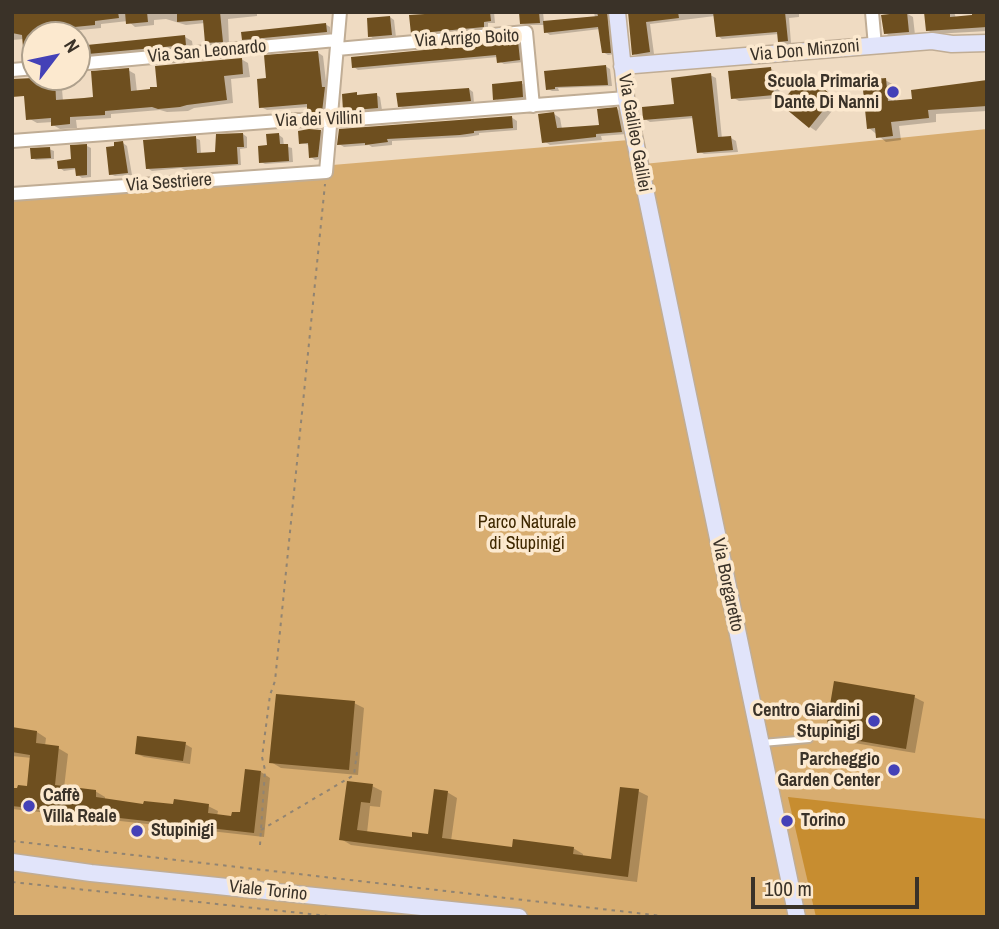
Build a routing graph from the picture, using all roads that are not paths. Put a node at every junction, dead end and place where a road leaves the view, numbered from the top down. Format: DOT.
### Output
graph roads {
  1 [pos="340,12"];
  2 [pos="617,12"];
  3 [pos="872,12"];
  4 [pos="987,43"];
  5 [pos="337,44"];
  6 [pos="875,46"];
  7 [pos="91,63"];
  8 [pos="622,66"];
  9 [pos="626,98"];
  10 [pos="533,106"];
  11 [pos="330,121"];
  12 [pos="12,141"];
  13 [pos="12,194"];
  14 [pos="657,253"];
  15 [pos="808,739"];
  16 [pos="760,743"];
  17 [pos="14,863"];
  18 [pos="519,917"];
  19 [pos="797,917"];
  1 -- 5 [label="street"];
  2 -- 8 [label="street, Via Galileo Galilei"];
  3 -- 6 [label="street"];
  4 -- 6 [label="street, Via Don Minzoni"];
  5 -- 7 [label="street, Via San Leonardo"];
  5 -- 10 [label="street, Via Arrigo Boito"];
  5 -- 11 [label="street"];
  6 -- 8 [label="street, Via Don Minzoni"];
  8 -- 9 [label="street, Via Galileo Galilei"];
  9 -- 10 [label="street, Via dei Villini"];
  9 -- 14 [label="street, Via Galileo Galilei"];
  10 -- 11 [label="street, Via dei Villini"];
  11 -- 12 [label="street, Via dei Villini"];
  11 -- 13 [label="street, Via Sestriere"];
  14 -- 16 [label="street, Via Borgaretto"];
  15 -- 16 [label="lane"];
  16 -- 19 [label="street, Via Borgaretto"];
  17 -- 18 [label="street, Viale Torino"];
}
